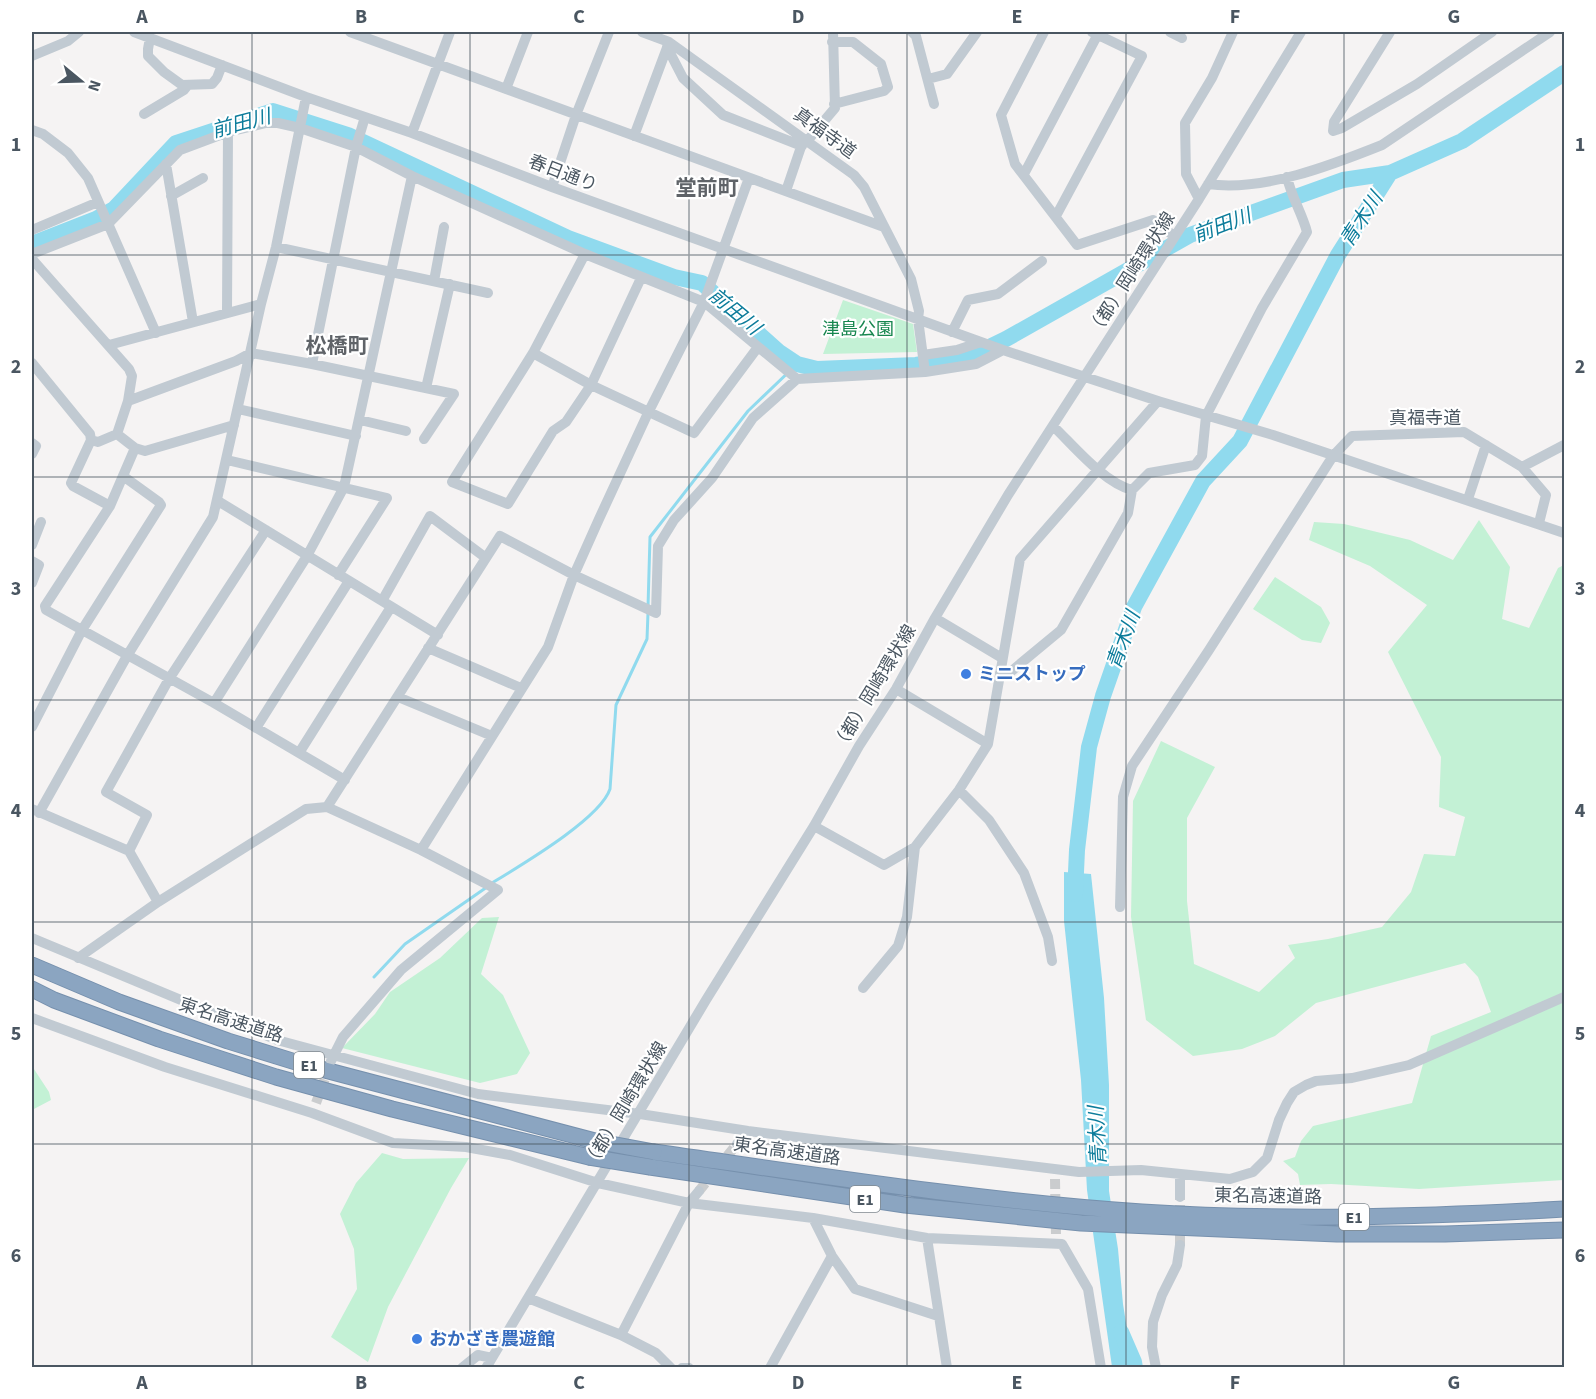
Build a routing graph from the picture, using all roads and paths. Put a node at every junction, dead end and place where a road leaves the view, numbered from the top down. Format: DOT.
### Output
graph roads {
  1 [pos="79,32"];
  2 [pos="134,32"];
  3 [pos="350,32"];
  4 [pos="450,32"];
  5 [pos="528,32"];
  6 [pos="609,32"];
  7 [pos="642,32"];
  8 [pos="977,32"];
  9 [pos="1044,32"];
  10 [pos="1170,32"];
  11 [pos="1233,32"];
  12 [pos="1301,32"];
  13 [pos="1390,32"];
  14 [pos="1491,32"];
  15 [pos="1550,32"];
  16 [pos="917,33"];
  17 [pos="1095,33"];
  18 [pos="377,36"];
  19 [pos="832,37"];
  20 [pos="150,38"];
  21 [pos="1182,38"];
  22 [pos="668,45"];
  23 [pos="32,56"];
  24 [pos="438,63"];
  25 [pos="222,65"];
  26 [pos="928,79"];
  27 [pos="188,85"];
  28 [pos="506,88"];
  29 [pos="306,97"];
  30 [pos="934,104"];
  31 [pos="834,105"];
  32 [pos="144,114"];
  33 [pos="576,115"];
  34 [pos="365,117"];
  35 [pos="300,128"];
  36 [pos="32,130"];
  37 [pos="228,132"];
  38 [pos="412,133"];
  39 [pos="634,136"];
  40 [pos="805,141"];
  41 [pos="356,147"];
  42 [pos="166,164"];
  43 [pos="1023,174"];
  44 [pos="412,176"];
  45 [pos="203,178"];
  46 [pos="749,178"];
  47 [pos="1288,183"];
  48 [pos="1208,184"];
  49 [pos="552,187"];
  50 [pos="786,191"];
  51 [pos="171,196"];
  52 [pos="1199,199"];
  53 [pos="100,205"];
  54 [pos="1056,216"];
  55 [pos="108,224"];
  56 [pos="884,226"];
  57 [pos="444,227"];
  58 [pos="32,230"];
  59 [pos="1174,237"];
  60 [pos="276,247"];
  61 [pos="723,249"];
  62 [pos="32,254"];
  63 [pos="585,254"];
  64 [pos="32,259"];
  65 [pos="333,259"];
  66 [pos="1042,261"];
  67 [pos="392,271"];
  68 [pos="641,278"];
  69 [pos="434,281"];
  70 [pos="450,285"];
  71 [pos="488,293"];
  72 [pos="704,302"];
  73 [pos="261,304"];
  74 [pos="227,312"];
  75 [pos="918,319"];
  76 [pos="193,322"];
  77 [pos="952,332"];
  78 [pos="156,333"];
  79 [pos="981,342"];
  80 [pos="109,345"];
  81 [pos="758,347"];
  82 [pos="1003,350"];
  83 [pos="251,353"];
  84 [pos="532,353"];
  85 [pos="922,355"];
  86 [pos="32,363"];
  87 [pos="312,364"];
  88 [pos="925,372"];
  89 [pos="370,376"];
  90 [pos="1084,377"];
  91 [pos="797,379"];
  92 [pos="591,385"];
  93 [pos="426,388"];
  94 [pos="128,401"];
  95 [pos="1158,401"];
  96 [pos="238,409"];
  97 [pos="648,413"];
  98 [pos="1208,416"];
  99 [pos="360,420"];
  100 [pos="234,425"];
  101 [pos="1053,426"];
  102 [pos="406,431"];
  103 [pos="117,434"];
  104 [pos="356,436"];
  105 [pos="424,439"];
  106 [pos="91,440"];
  107 [pos="32,443"];
  108 [pos="1486,444"];
  109 [pos="1564,445"];
  110 [pos="135,448"];
  111 [pos="32,454"];
  112 [pos="1333,456"];
  113 [pos="227,460"];
  114 [pos="1522,467"];
  115 [pos="1099,470"];
  116 [pos="123,476"];
  117 [pos="344,488"];
  118 [pos="1132,490"];
  119 [pos="1468,499"];
  120 [pos="218,501"];
  121 [pos="110,506"];
  122 [pos="41,522"];
  123 [pos="1539,523"];
  124 [pos="266,530"];
  125 [pos="1564,533"];
  126 [pos="32,545"];
  127 [pos="306,555"];
  128 [pos="486,558"];
  129 [pos="32,561"];
  130 [pos="338,575"];
  131 [pos="574,575"];
  132 [pos="349,581"];
  133 [pos="32,583"];
  134 [pos="386,604"];
  135 [pos="934,618"];
  136 [pos="82,630"];
  137 [pos="438,635"];
  138 [pos="428,648"];
  139 [pos="127,656"];
  140 [pos="1002,658"];
  141 [pos="1000,674"];
  142 [pos="169,679"];
  143 [pos="521,688"];
  144 [pos="896,689"];
  145 [pos="398,696"];
  146 [pos="214,703"];
  147 [pos="32,727"];
  148 [pos="256,728"];
  149 [pos="492,736"];
  150 [pos="988,744"];
  151 [pos="299,753"];
  152 [pos="345,780"];
  153 [pos="959,790"];
  154 [pos="327,807"];
  155 [pos="35,811"];
  156 [pos="814,825"];
  157 [pos="915,847"];
  158 [pos="421,850"];
  159 [pos="129,851"];
  160 [pos="158,902"];
  161 [pos="1120,907"];
  162 [pos="32,938"];
  163 [pos="78,958"];
  164 [pos="1052,961"];
  165 [pos="32,965"];
  166 [pos="863,988"];
  167 [pos="32,989"];
  168 [pos="1564,997"];
  169 [pos="32,1018"];
  170 [pos="333,1058"];
  171 [pos="640,1113"];
  172 [pos="748,1131"];
  173 [pos="737,1144"];
  174 [pos="652,1159"];
  175 [pos="1061,1169"];
  176 [pos="1180,1175"];
  177 [pos="1055,1179"];
  178 [pos="598,1183"];
  179 [pos="699,1191"];
  180 [pos="1180,1197"];
  181 [pos="689,1203"];
  182 [pos="1564,1209"];
  183 [pos="813,1218"];
  184 [pos="1145,1220"];
  185 [pos="1564,1230"];
  186 [pos="927,1238"];
  187 [pos="1180,1245"];
  188 [pos="832,1256"];
  189 [pos="528,1298"];
  190 [pos="938,1316"];
  191 [pos="621,1335"];
  192 [pos="489,1363"];
  193 [pos="462,1368"];
  194 [pos="672,1368"];
  195 [pos="682,1368"];
  196 [pos="690,1368"];
  197 [pos="770,1368"];
  198 [pos="947,1368"];
  199 [pos="1101,1368"];
  200 [pos="1156,1368"];
  1 -- 23 [label="street"];
  2 -- 20 [label="street, 春日通り"];
  3 -- 18 [label="street"];
  4 -- 24 [label="street"];
  5 -- 28 [label="street"];
  6 -- 33 [label="street"];
  7 -- 22 [label="street, 真福寺道"];
  8 -- 26 [label="street"];
  9 -- 43 [label="street"];
  10 -- 21 [label="street"];
  11 -- 52 [label="street"];
  12 -- 48 [label="street, （都）岡崎環状線"];
  13 -- 14 [label="street"];
  15 -- 47 [label="street"];
  16 -- 26 [label="street"];
  17 -- 43 [label="street"];
  17 -- 54 [label="street"];
  18 -- 24 [label="street"];
  19 -- 31 [label="street"];
  19 -- 31 [label="street"];
  20 -- 25 [label="street, 春日通り"];
  20 -- 27 [label="street"];
  22 -- 39 [label="street"];
  22 -- 40 [label="street, 真福寺道"];
  22 -- 40 [label="street"];
  24 -- 28 [label="street"];
  24 -- 38 [label="street"];
  25 -- 27 [label="street"];
  25 -- 29 [label="street, 春日通り"];
  26 -- 30 [label="street"];
  27 -- 32 [label="street"];
  28 -- 33 [label="street"];
  29 -- 34 [label="street, 春日通り"];
  29 -- 35 [label="street"];
  31 -- 40 [label="street"];
  33 -- 39 [label="street"];
  33 -- 49 [label="street"];
  34 -- 38 [label="street, 春日通り"];
  34 -- 41 [label="street"];
  35 -- 37 [label="street"];
  35 -- 41 [label="street"];
  35 -- 60 [label="street"];
  36 -- 53 [label="street"];
  37 -- 42 [label="street"];
  37 -- 74 [label="street"];
  38 -- 49 [label="street, 春日通り"];
  39 -- 46 [label="street"];
  40 -- 50 [label="street"];
  40 -- 56 [label="street, 真福寺道"];
  41 -- 44 [label="street"];
  41 -- 65 [label="street"];
  42 -- 51 [label="street"];
  42 -- 55 [label="street"];
  43 -- 54 [label="street"];
  44 -- 63 [label="street"];
  44 -- 67 [label="street"];
  45 -- 51 [label="street"];
  46 -- 50 [label="street"];
  46 -- 61 [label="street"];
  47 -- 48 [label="street"];
  47 -- 98 [label="street"];
  48 -- 52 [label="street, （都）岡崎環状線"];
  49 -- 61 [label="street, 春日通り"];
  50 -- 56 [label="street"];
  51 -- 76 [label="street"];
  52 -- 59 [label="street, （都）岡崎環状線"];
  53 -- 55 [label="street"];
  53 -- 58 [label="street"];
  54 -- 59 [label="street"];
  55 -- 62 [label="street"];
  55 -- 78 [label="street"];
  56 -- 75 [label="street, 真福寺道"];
  57 -- 69 [label="street"];
  59 -- 90 [label="street, （都）岡崎環状線"];
  60 -- 65 [label="street"];
  60 -- 73 [label="street"];
  61 -- 72 [label="street"];
  61 -- 75 [label="street, 春日通り"];
  63 -- 68 [label="street"];
  63 -- 84 [label="street"];
  64 -- 80 [label="street"];
  65 -- 67 [label="street"];
  65 -- 87 [label="street"];
  66 -- 77 [label="street"];
  67 -- 69 [label="street"];
  67 -- 89 [label="street"];
  68 -- 72 [label="street"];
  68 -- 92 [label="street"];
  69 -- 70 [label="street"];
  70 -- 71 [label="street"];
  70 -- 93 [label="street"];
  72 -- 81 [label="street"];
  72 -- 97 [label="street"];
  73 -- 74 [label="street"];
  73 -- 83 [label="street"];
  74 -- 76 [label="street"];
  75 -- 77 [label="street, 春日通り"];
  75 -- 85 [label="street, 真福寺道"];
  76 -- 78 [label="street"];
  77 -- 79 [label="street, 春日通り"];
  78 -- 80 [label="street"];
  79 -- 82 [label="street, 春日通り"];
  79 -- 85 [label="street"];
  80 -- 94 [label="street"];
  81 -- 91 [label="street"];
  81 -- 97 [label="street"];
  82 -- 88 [label="street"];
  82 -- 90 [label="street"];
  83 -- 87 [label="street"];
  83 -- 94 [label="street"];
  83 -- 96 [label="street"];
  84 -- 92 [label="street"];
  84 -- 92 [label="street"];
  85 -- 88 [label="street, 真福寺道"];
  86 -- 106 [label="street"];
  87 -- 89 [label="street"];
  88 -- 91 [label="street"];
  89 -- 93 [label="street"];
  89 -- 99 [label="street"];
  90 -- 95 [label="street"];
  90 -- 101 [label="street, （都）岡崎環状線"];
  91 -- 131 [label="street"];
  92 -- 97 [label="street"];
  93 -- 105 [label="street"];
  94 -- 103 [label="street"];
  95 -- 98 [label="street"];
  95 -- 115 [label="street"];
  96 -- 100 [label="street"];
  96 -- 104 [label="street"];
  97 -- 131 [label="street"];
  98 -- 112 [label="street"];
  98 -- 118 [label="street"];
  99 -- 102 [label="street"];
  99 -- 104 [label="street"];
  100 -- 110 [label="street"];
  100 -- 113 [label="street"];
  101 -- 115 [label="street"];
  101 -- 135 [label="street, （都）岡崎環状線"];
  103 -- 106 [label="street"];
  103 -- 110 [label="street"];
  104 -- 117 [label="street"];
  106 -- 121 [label="street"];
  107 -- 111 [label="street"];
  108 -- 112 [label="street, 真福寺道"];
  108 -- 114 [label="street, 真福寺道"];
  108 -- 119 [label="street"];
  109 -- 114 [label="street"];
  110 -- 116 [label="street"];
  112 -- 119 [label="street"];
  112 -- 161 [label="street, 真福寺道"];
  113 -- 117 [label="street"];
  113 -- 120 [label="street"];
  114 -- 123 [label="street, 真福寺道"];
  115 -- 118 [label="street"];
  115 -- 140 [label="street"];
  116 -- 121 [label="street"];
  116 -- 136 [label="street"];
  117 -- 127 [label="street"];
  117 -- 130 [label="street"];
  118 -- 141 [label="street"];
  119 -- 123 [label="street"];
  120 -- 124 [label="street"];
  120 -- 139 [label="street"];
  121 -- 136 [label="street"];
  122 -- 126 [label="street"];
  123 -- 125 [label="street"];
  124 -- 127 [label="street"];
  124 -- 142 [label="street"];
  127 -- 130 [label="street"];
  127 -- 146 [label="street"];
  128 -- 131 [label="street"];
  128 -- 134 [label="street"];
  128 -- 137 [label="street"];
  129 -- 133 [label="street"];
  130 -- 132 [label="street"];
  131 -- 143 [label="street"];
  132 -- 134 [label="street"];
  132 -- 148 [label="street"];
  134 -- 137 [label="street"];
  134 -- 151 [label="street"];
  135 -- 140 [label="street"];
  135 -- 144 [label="street, （都）岡崎環状線"];
  136 -- 139 [label="street"];
  136 -- 147 [label="street"];
  137 -- 138 [label="street"];
  138 -- 143 [label="street"];
  138 -- 145 [label="street"];
  139 -- 142 [label="street"];
  139 -- 155 [label="street"];
  140 -- 141 [label="street"];
  141 -- 150 [label="street"];
  142 -- 146 [label="street"];
  142 -- 159 [label="street"];
  143 -- 149 [label="street"];
  144 -- 150 [label="street"];
  144 -- 156 [label="street, （都）岡崎環状線"];
  145 -- 149 [label="street"];
  145 -- 152 [label="street"];
  146 -- 148 [label="street"];
  148 -- 151 [label="street"];
  149 -- 158 [label="street"];
  150 -- 153 [label="street"];
  151 -- 152 [label="street"];
  152 -- 154 [label="street"];
  153 -- 157 [label="street"];
  153 -- 164 [label="street"];
  154 -- 158 [label="street"];
  154 -- 160 [label="street"];
  155 -- 159 [label="street"];
  156 -- 157 [label="street"];
  156 -- 171 [label="street, （都）岡崎環状線"];
  157 -- 166 [label="street"];
  158 -- 170 [label="street"];
  159 -- 160 [label="street"];
  160 -- 163 [label="street"];
  162 -- 163 [label="street"];
  163 -- 170 [label="street"];
  165 -- 174 [label="highway, 東名高速道路 / E1, bridge"];
  167 -- 174 [label="highway, 東名高速道路 / E1, bridge"];
  168 -- 176 [label="street"];
  169 -- 178 [label="street"];
  170 -- 171 [label="street"];
  171 -- 172 [label="street"];
  171 -- 178 [label="street, （都）岡崎環状線"];
  172 -- 173 [label="street"];
  172 -- 175 [label="street"];
  174 -- 184 [label="highway, 東名高速道路 / E1"];
  174 -- 184 [label="highway, 東名高速道路 / E1"];
  175 -- 176 [label="street"];
  175 -- 177 [label="street"];
  176 -- 180 [label="street"];
  178 -- 181 [label="street"];
  178 -- 189 [label="street, （都）岡崎環状線"];
  179 -- 181 [label="street"];
  181 -- 183 [label="street"];
  181 -- 191 [label="street"];
  182 -- 184 [label="highway, 東名高速道路 / E1"];
  183 -- 186 [label="street"];
  183 -- 188 [label="street"];
  184 -- 185 [label="highway, 東名高速道路 / E1"];
  186 -- 190 [label="street"];
  186 -- 199 [label="street"];
  187 -- 200 [label="street"];
  188 -- 190 [label="street"];
  188 -- 197 [label="street"];
  189 -- 191 [label="street"];
  189 -- 192 [label="street, （都）岡崎環状線"];
  190 -- 198 [label="street"];
  191 -- 194 [label="street"];
  192 -- 193 [label="street"];
  195 -- 196 [label="street"];
}
